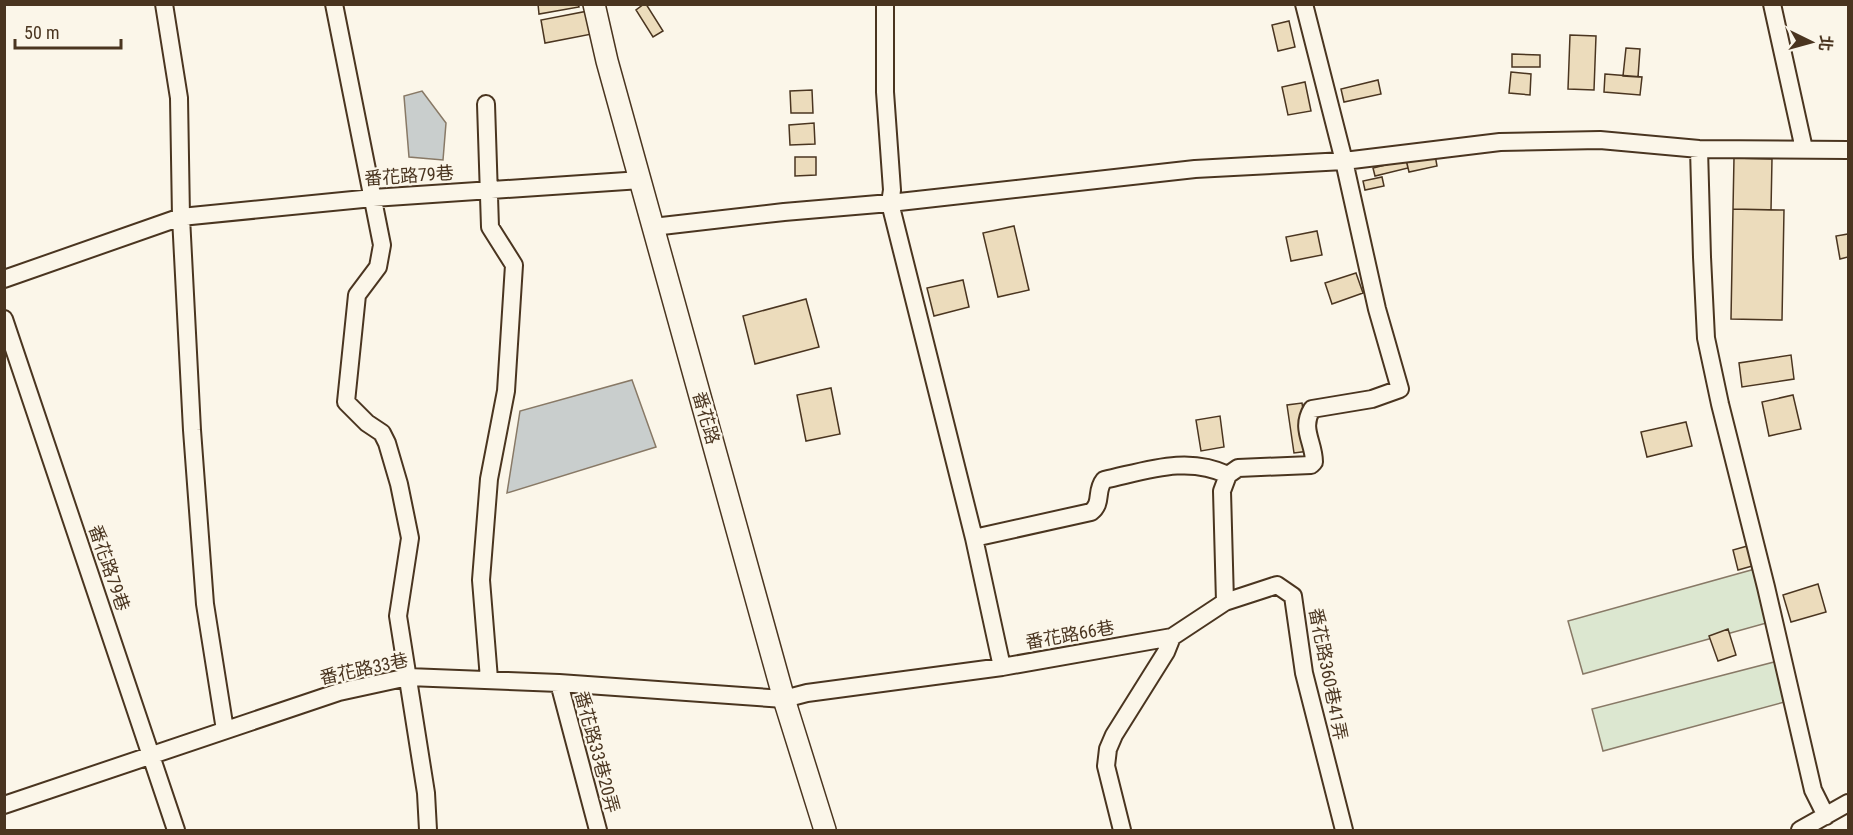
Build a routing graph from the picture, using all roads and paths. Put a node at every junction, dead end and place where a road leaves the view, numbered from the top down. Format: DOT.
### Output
graph roads {
  1 [pos="164,4"];
  2 [pos="334,4"];
  3 [pos="594,4"];
  4 [pos="885,4"];
  5 [pos="1304,4"];
  6 [pos="1772,4"];
  7 [pos="486,104"];
  8 [pos="1699,149"];
  9 [pos="1804,149"];
  10 [pos="1848,150"];
  11 [pos="1344,161"];
  12 [pos="640,180"];
  13 [pos="488,189"];
  14 [pos="373,198"];
  15 [pos="890,203"];
  16 [pos="181,217"];
  17 [pos="653,227"];
  18 [pos="4,279"];
  19 [pos="4,319"];
  20 [pos="1228,475"];
  21 [pos="974,538"];
  22 [pos="1225,602"];
  23 [pos="1172,637"];
  24 [pos="1002,667"];
  25 [pos="408,677"];
  26 [pos="489,679"];
  27 [pos="559,683"];
  28 [pos="784,699"];
  29 [pos="225,730"];
  30 [pos="150,754"];
  31 [pos="1848,803"];
  32 [pos="4,805"];
  33 [pos="1826,816"];
  34 [pos="176,831"];
  35 [pos="428,831"];
  36 [pos="598,831"];
  37 [pos="825,831"];
  38 [pos="1122,831"];
  39 [pos="1344,831"];
  40 [pos="1800,831"];
  1 -- 16 [label="street"];
  2 -- 14 [label="street"];
  3 -- 12 [label="main road, 番花路"];
  4 -- 15 [label="street"];
  5 -- 11 [label="street"];
  6 -- 9 [label="street"];
  7 -- 13 [label="street"];
  8 -- 9 [label="street"];
  8 -- 11 [label="street"];
  8 -- 33 [label="street"];
  9 -- 10 [label="street"];
  11 -- 15 [label="street"];
  11 -- 20 [label="street"];
  12 -- 13 [label="street, 番花路79巷"];
  12 -- 17 [label="main road, 番花路"];
  13 -- 14 [label="street, 番花路79巷"];
  13 -- 26 [label="street"];
  14 -- 16 [label="street, 番花路79巷"];
  14 -- 25 [label="street"];
  15 -- 17 [label="street"];
  15 -- 21 [label="street"];
  16 -- 18 [label="street, 番花路79巷"];
  16 -- 29 [label="street"];
  17 -- 28 [label="main road, 番花路"];
  19 -- 30 [label="street, 番花路79巷"];
  20 -- 21 [label="street"];
  20 -- 22 [label="street"];
  21 -- 24 [label="street"];
  22 -- 23 [label="street, 番花路66巷"];
  22 -- 39 [label="street, 番花路360巷41弄"];
  23 -- 24 [label="street, 番花路66巷"];
  23 -- 38 [label="street"];
  24 -- 28 [label="street, 番花路66巷"];
  25 -- 26 [label="street, 番花路33巷"];
  25 -- 29 [label="street, 番花路33巷"];
  25 -- 35 [label="street"];
  26 -- 27 [label="street, 番花路33巷"];
  27 -- 28 [label="street, 番花路33巷"];
  27 -- 36 [label="street, 番花路33巷20弄"];
  28 -- 37 [label="main road, 番花路"];
  29 -- 30 [label="street, 番花路33巷"];
  30 -- 32 [label="street, 番花路33巷"];
  30 -- 34 [label="street, 番花路79巷"];
  31 -- 33 [label="street"];
  33 -- 40 [label="street"];
}
